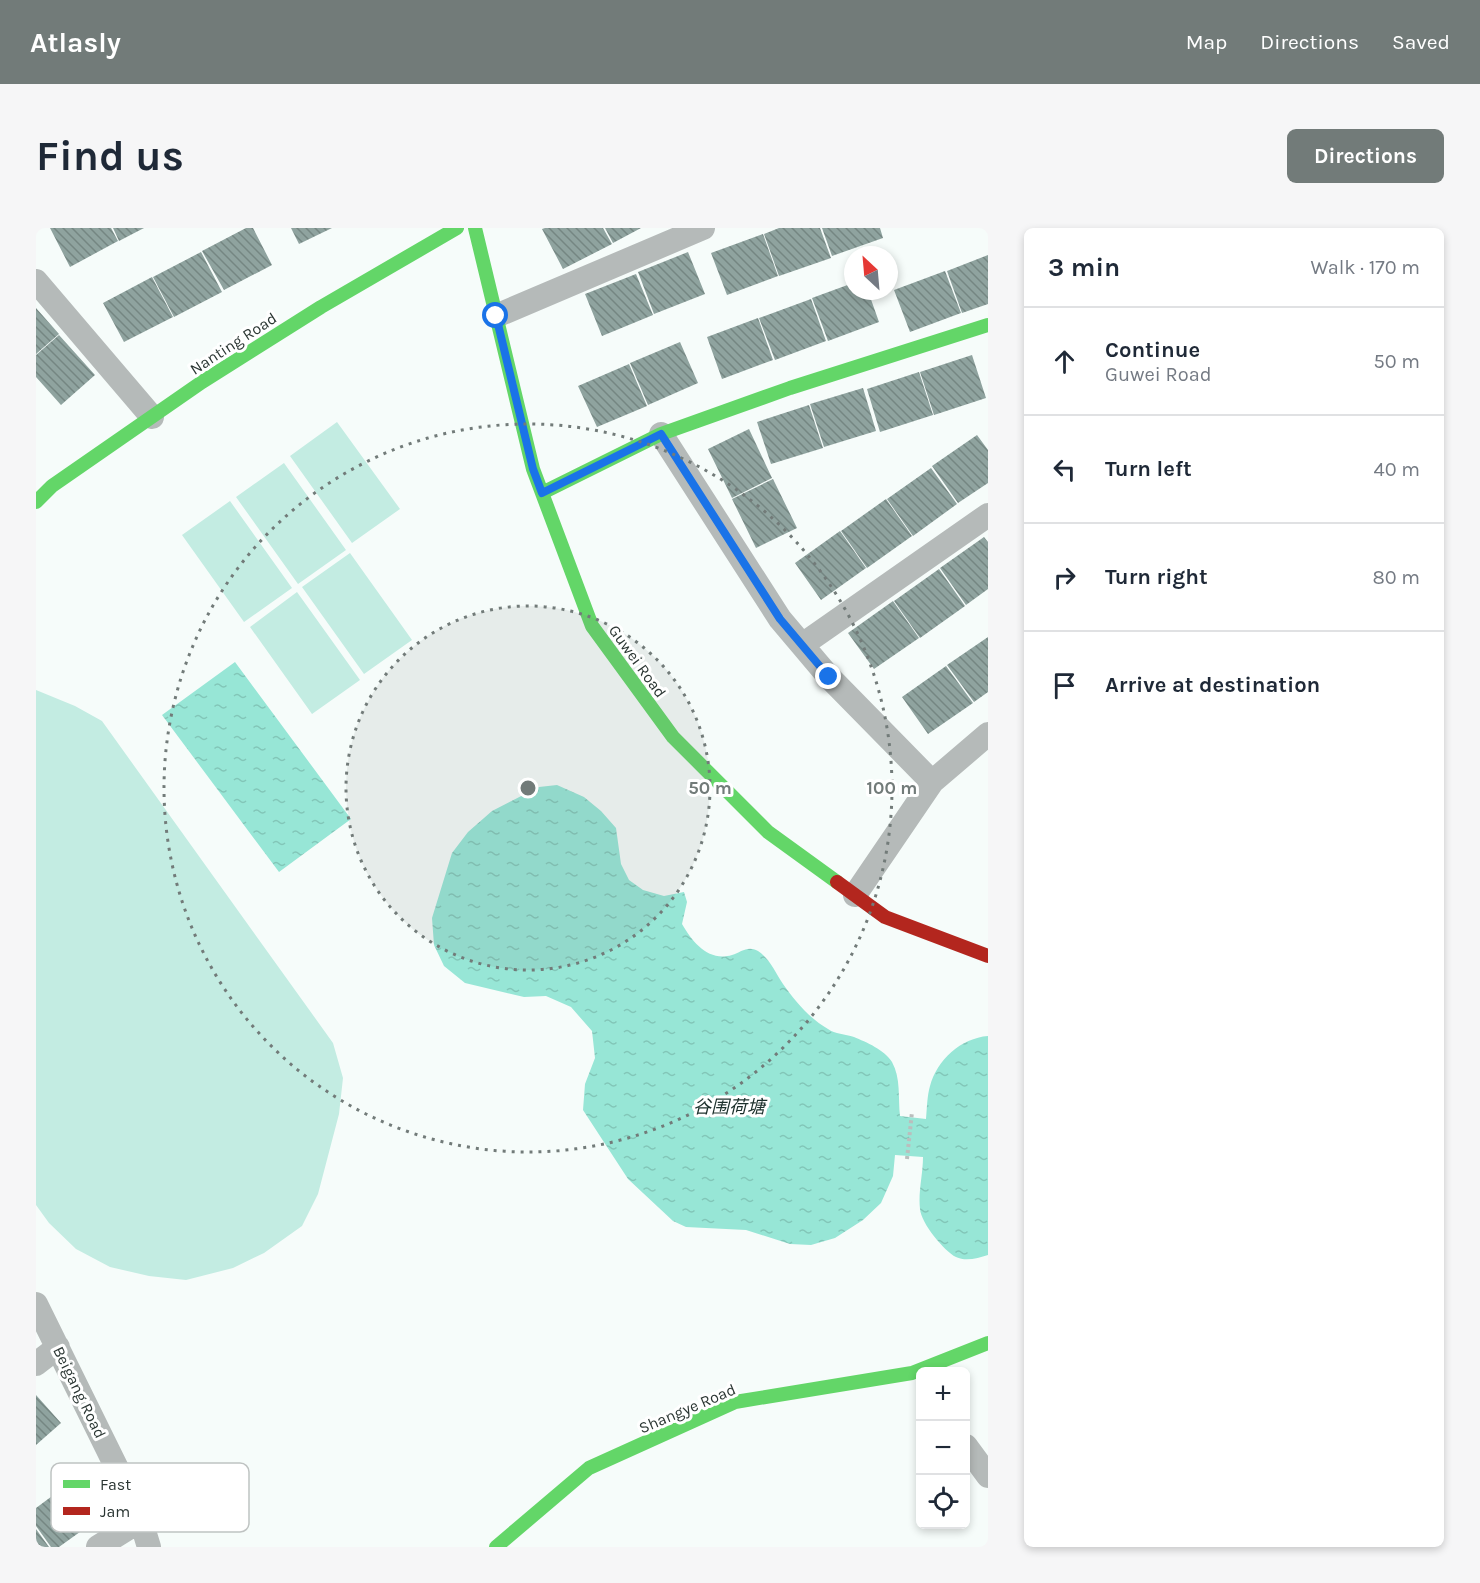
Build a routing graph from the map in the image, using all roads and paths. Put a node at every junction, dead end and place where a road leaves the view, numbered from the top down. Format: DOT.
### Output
graph roads {
  1 [pos="458,228"];
  2 [pos="475,228"];
  3 [pos="703,228"];
  4 [pos="36,280"];
  5 [pos="496,316"];
  6 [pos="988,325"];
  7 [pos="152,417"];
  8 [pos="661,434"];
  9 [pos="542,493"];
  10 [pos="36,502"];
  11 [pos="988,515"];
  12 [pos="802,645"];
  13 [pos="988,734"];
  14 [pos="932,782"];
  15 [pos="855,895"];
  16 [pos="988,956"];
  17 [pos="912,1112"];
  18 [pos="907,1159"];
  19 [pos="36,1304"];
  20 [pos="988,1343"];
  21 [pos="58,1347"];
  22 [pos="36,1364"];
  23 [pos="940,1367"];
  24 [pos="916,1379"];
  25 [pos="970,1451"];
  26 [pos="114,1463"];
  27 [pos="988,1476"];
  28 [pos="122,1532"];
  29 [pos="145,1532"];
  30 [pos="98,1547"];
  31 [pos="149,1547"];
  32 [pos="496,1547"];
  1 -- 7 [label="street, Nanting Road"];
  2 -- 5 [label="street, Guwei Road"];
  3 -- 5 [label="street"];
  4 -- 7 [label="street"];
  5 -- 9 [label="street, Guwei Road"];
  6 -- 8 [label="street"];
  7 -- 10 [label="street, Nanting Road"];
  8 -- 9 [label="street"];
  8 -- 12 [label="street"];
  9 -- 15 [label="street, Guwei Road"];
  11 -- 12 [label="street"];
  12 -- 14 [label="street"];
  13 -- 14 [label="street"];
  14 -- 15 [label="street"];
  15 -- 16 [label="street, Guwei Road"];
  17 -- 18 [label="path"];
  19 -- 21 [label="street, Beigang Road"];
  20 -- 23 [label="street, Shangye Road"];
  21 -- 22 [label="street"];
  21 -- 26 [label="street, Beigang Road"];
  24 -- 32 [label="street, Shangye Road"];
  25 -- 27 [label="street"];
  28 -- 30 [label="street"];
  29 -- 31 [label="street, Beigang Road"];
}
